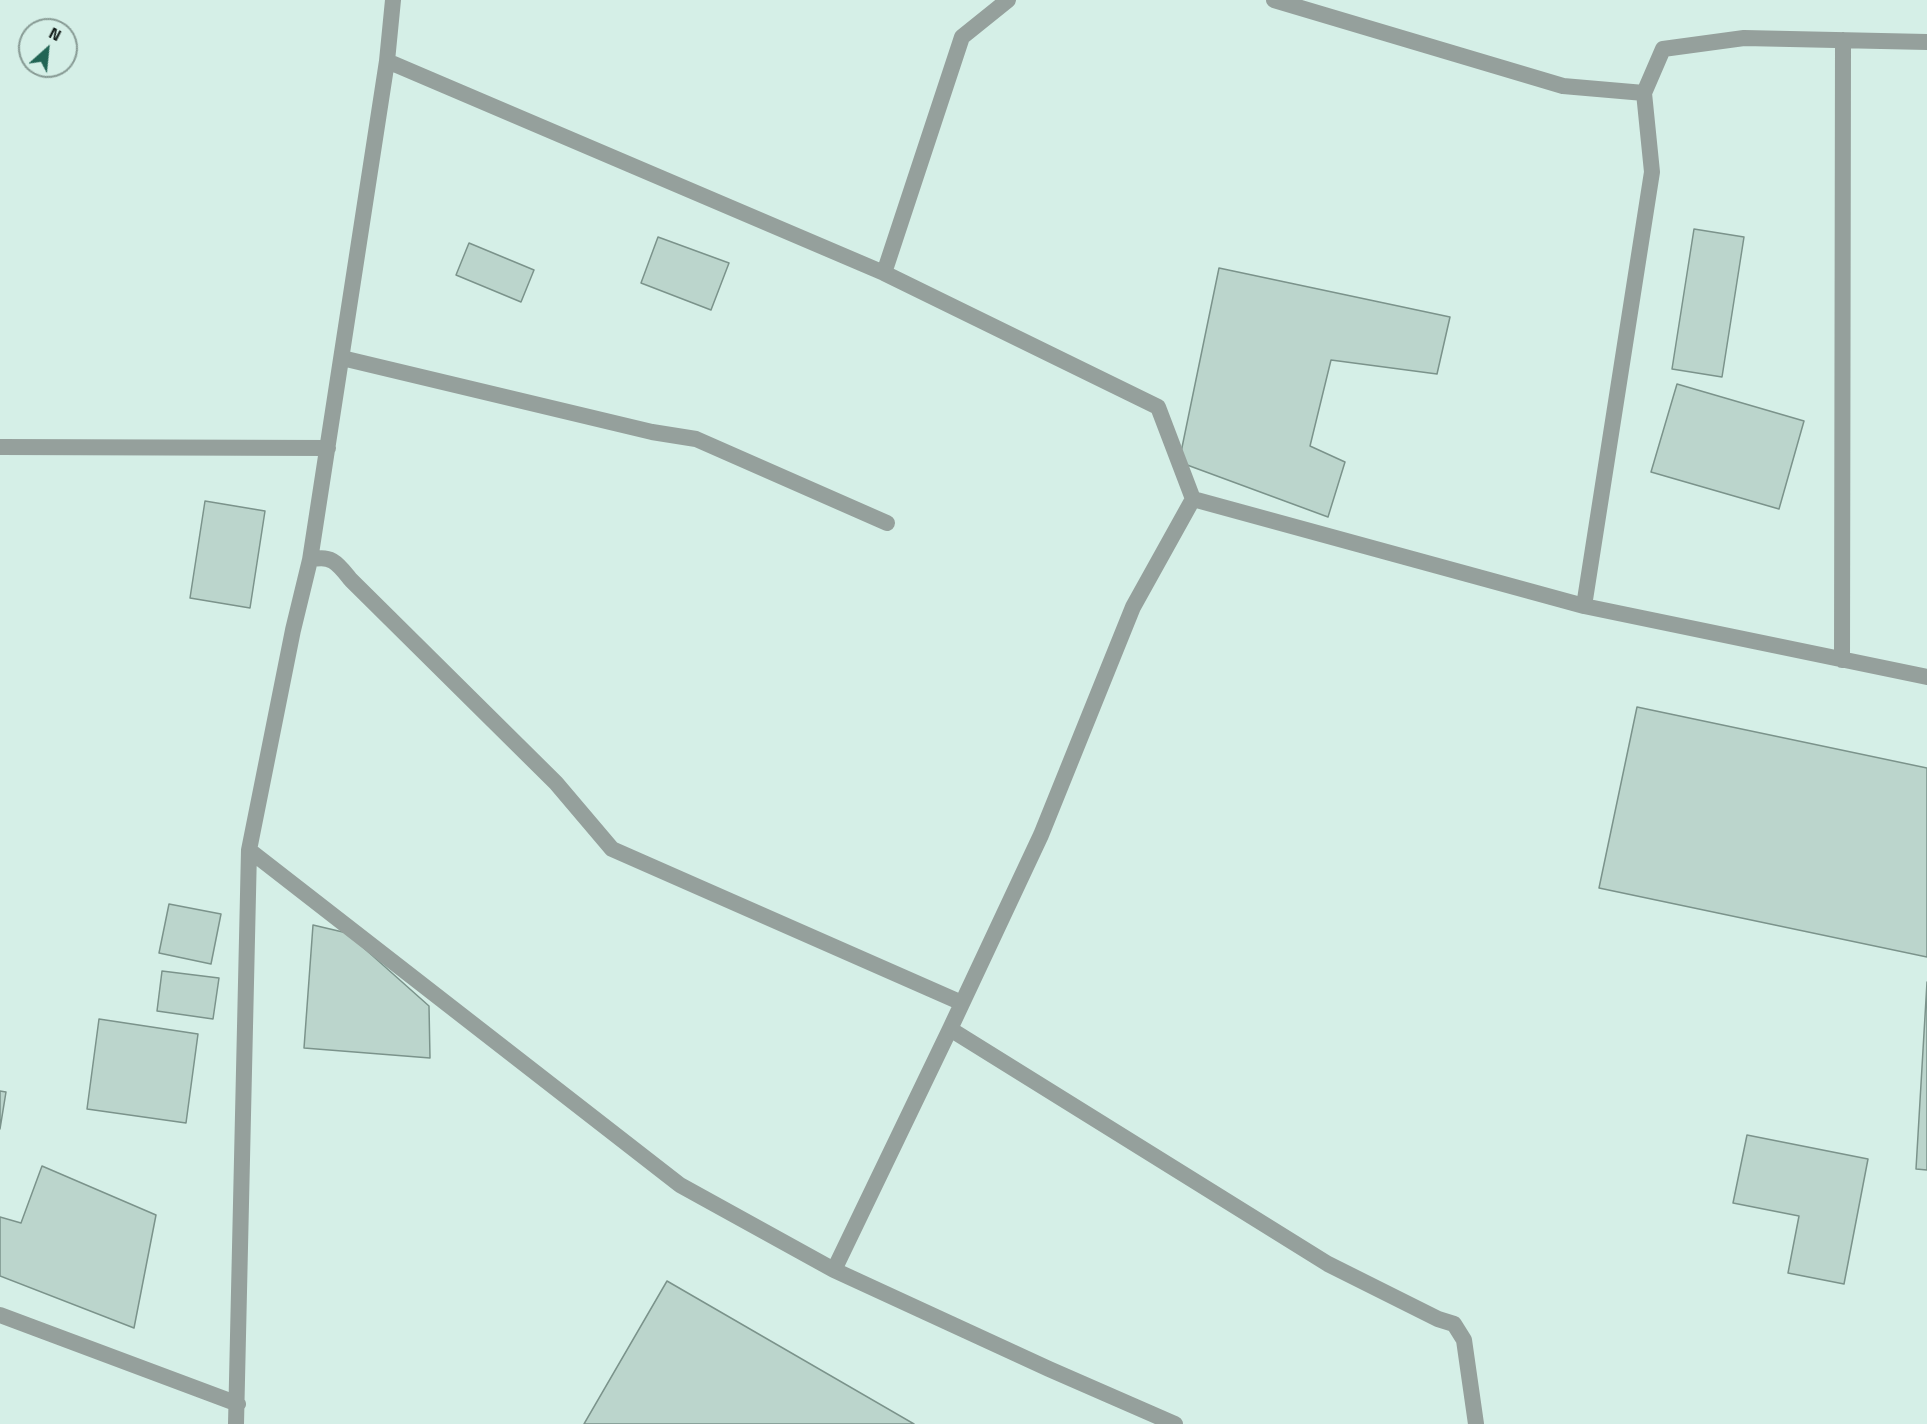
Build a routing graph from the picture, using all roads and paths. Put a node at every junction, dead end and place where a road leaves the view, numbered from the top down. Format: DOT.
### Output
graph roads {
  1 [pos="393,0"];
  2 [pos="1008,0"];
  3 [pos="1274,0"];
  4 [pos="1843,40"];
  5 [pos="1927,42"];
  6 [pos="387,61"];
  7 [pos="1644,93"];
  8 [pos="884,273"];
  9 [pos="342,358"];
  10 [pos="0,447"];
  11 [pos="328,448"];
  12 [pos="1193,499"];
  13 [pos="887,523"];
  14 [pos="310,560"];
  15 [pos="1584,606"];
  16 [pos="1842,660"];
  17 [pos="1927,676"];
  18 [pos="249,850"];
  19 [pos="962,1003"];
  20 [pos="950,1029"];
  21 [pos="834,1270"];
  22 [pos="0,1315"];
  23 [pos="238,1404"];
  24 [pos="236,1424"];
  25 [pos="1175,1424"];
  26 [pos="1476,1424"];
  1 -- 6 [label="street"];
  2 -- 8 [label="street"];
  3 -- 7 [label="street"];
  4 -- 5 [label="street"];
  4 -- 7 [label="street"];
  4 -- 16 [label="street"];
  6 -- 8 [label="street"];
  6 -- 9 [label="street"];
  7 -- 15 [label="street"];
  8 -- 12 [label="street"];
  9 -- 11 [label="street"];
  9 -- 13 [label="street"];
  10 -- 11 [label="street"];
  11 -- 14 [label="street"];
  12 -- 15 [label="street"];
  12 -- 19 [label="street"];
  14 -- 18 [label="street"];
  14 -- 19 [label="street"];
  15 -- 16 [label="street"];
  16 -- 17 [label="street"];
  18 -- 21 [label="street"];
  18 -- 23 [label="street"];
  19 -- 20 [label="street"];
  20 -- 21 [label="street"];
  20 -- 26 [label="street"];
  21 -- 25 [label="street"];
  22 -- 23 [label="street"];
  23 -- 24 [label="street"];
}
